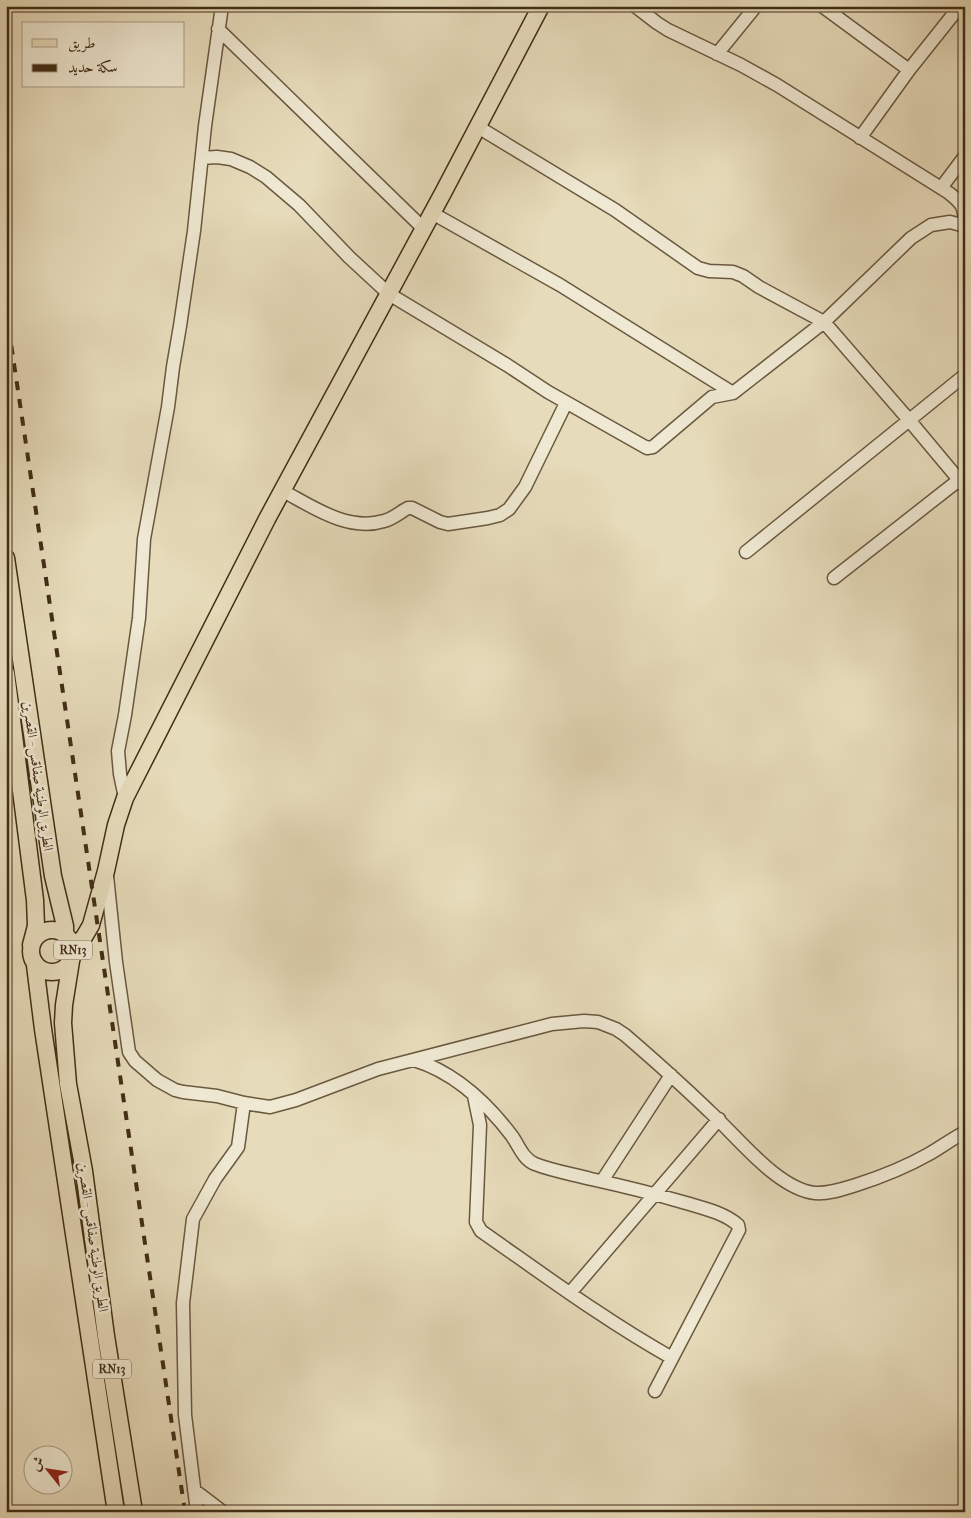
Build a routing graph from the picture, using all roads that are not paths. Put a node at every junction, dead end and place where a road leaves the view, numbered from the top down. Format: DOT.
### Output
graph roads {
  1 [pos="222,6"];
  2 [pos="541,6"];
  3 [pos="635,6"];
  4 [pos="756,6"];
  5 [pos="822,6"];
  6 [pos="960,6"];
  7 [pos="218,29"];
  8 [pos="717,54"];
  9 [pos="908,70"];
  10 [pos="478,127"];
  11 [pos="860,138"];
  12 [pos="965,156"];
  13 [pos="202,158"];
  14 [pos="940,188"];
  15 [pos="432,213"];
  16 [pos="965,225"];
  17 [pos="424,229"];
  18 [pos="389,294"];
  19 [pos="824,322"];
  20 [pos="965,375"];
  21 [pos="733,392"];
  22 [pos="566,403"];
  23 [pos="909,420"];
  24 [pos="963,481"];
  25 [pos="283,490"];
  26 [pos="746,552"];
  27 [pos="6,558"];
  28 [pos="834,578"];
  29 [pos="6,673"];
  30 [pos="34,741"];
  31 [pos="15,747"];
  32 [pos="125,798"];
  33 [pos="106,871"];
  34 [pos="96,904"];
  35 [pos="65,935"];
  36 [pos="31,945"];
  37 [pos="72,956"];
  38 [pos="35,965"];
  39 [pos="413,1060"];
  40 [pos="671,1075"];
  41 [pos="474,1096"];
  42 [pos="244,1103"];
  43 [pos="719,1119"];
  44 [pos="965,1132"];
  45 [pos="602,1182"];
  46 [pos="654,1194"];
  47 [pos="570,1293"];
  48 [pos="106,1336"];
  49 [pos="89,1338"];
  50 [pos="672,1358"];
  51 [pos="655,1391"];
  52 [pos="129,1480"];
  53 [pos="112,1484"];
  54 [pos="194,1490"];
  55 [pos="116,1512"];
  56 [pos="134,1512"];
  57 [pos="197,1512"];
  58 [pos="223,1512"];
  1 -- 7 [label="street"];
  2 -- 10 [label="main road"];
  3 -- 8 [label="street"];
  4 -- 8 [label="street"];
  5 -- 9 [label="street"];
  6 -- 9 [label="street"];
  7 -- 13 [label="street"];
  7 -- 17 [label="street"];
  8 -- 11 [label="street"];
  9 -- 11 [label="street"];
  10 -- 15 [label="main road"];
  10 -- 19 [label="street"];
  11 -- 14 [label="street"];
  12 -- 14 [label="street"];
  13 -- 18 [label="street"];
  13 -- 32 [label="street"];
  14 -- 16 [label="street"];
  15 -- 17 [label="main road"];
  15 -- 21 [label="street"];
  16 -- 19 [label="street"];
  17 -- 18 [label="main road"];
  18 -- 22 [label="street"];
  18 -- 25 [label="main road"];
  19 -- 21 [label="street"];
  19 -- 23 [label="street"];
  20 -- 23 [label="street"];
  21 -- 22 [label="street"];
  22 -- 25 [label="street"];
  23 -- 24 [label="street"];
  23 -- 26 [label="street"];
  24 -- 28 [label="street"];
  25 -- 32 [label="main road"];
  27 -- 30 [label="main road, الطريق الوطنية صفاقس - القصرين / RN13"];
  29 -- 31 [label="main road, الطريق الوطنية صفاقس - القصرين / RN13"];
  30 -- 31 [label="main road"];
  30 -- 35 [label="main road, الطريق الوطنية صفاقس - القصرين / RN13"];
  31 -- 36 [label="main road, الطريق الوطنية صفاقس - القصرين / RN13"];
  32 -- 33 [label="main road"];
  33 -- 34 [label="main road"];
  33 -- 42 [label="street"];
  34 -- 35 [label="main road"];
  34 -- 37 [label="main road"];
  35 -- 36 [label="main road, RN13"];
  35 -- 37 [label="main road, RN13"];
  36 -- 38 [label="main road, RN13"];
  37 -- 38 [label="main road, RN13"];
  37 -- 48 [label="main road, الطريق الوطنية صفاقس - القصرين / RN13"];
  38 -- 49 [label="main road, الطريق الوطنية صفاقس - القصرين / RN13"];
  39 -- 40 [label="street"];
  39 -- 41 [label="street"];
  39 -- 42 [label="street"];
  40 -- 43 [label="street"];
  40 -- 45 [label="street"];
  41 -- 45 [label="street"];
  41 -- 47 [label="street"];
  42 -- 54 [label="street"];
  43 -- 44 [label="street"];
  43 -- 46 [label="street"];
  45 -- 46 [label="street"];
  46 -- 47 [label="street"];
  46 -- 50 [label="street"];
  47 -- 50 [label="street"];
  48 -- 49 [label="main road"];
  48 -- 52 [label="main road, الطريق الوطنية صفاقس - القصرين / RN13"];
  49 -- 53 [label="main road, الطريق الوطنية صفاقس - القصرين / RN13"];
  50 -- 51 [label="street"];
  52 -- 53 [label="main road"];
  52 -- 56 [label="main road, الطريق الوطنية صفاقس - القصرين / RN13"];
  53 -- 55 [label="main road, الطريق الوطنية صفاقس - القصرين / RN13"];
  54 -- 57 [label="street"];
  54 -- 58 [label="street"];
}
